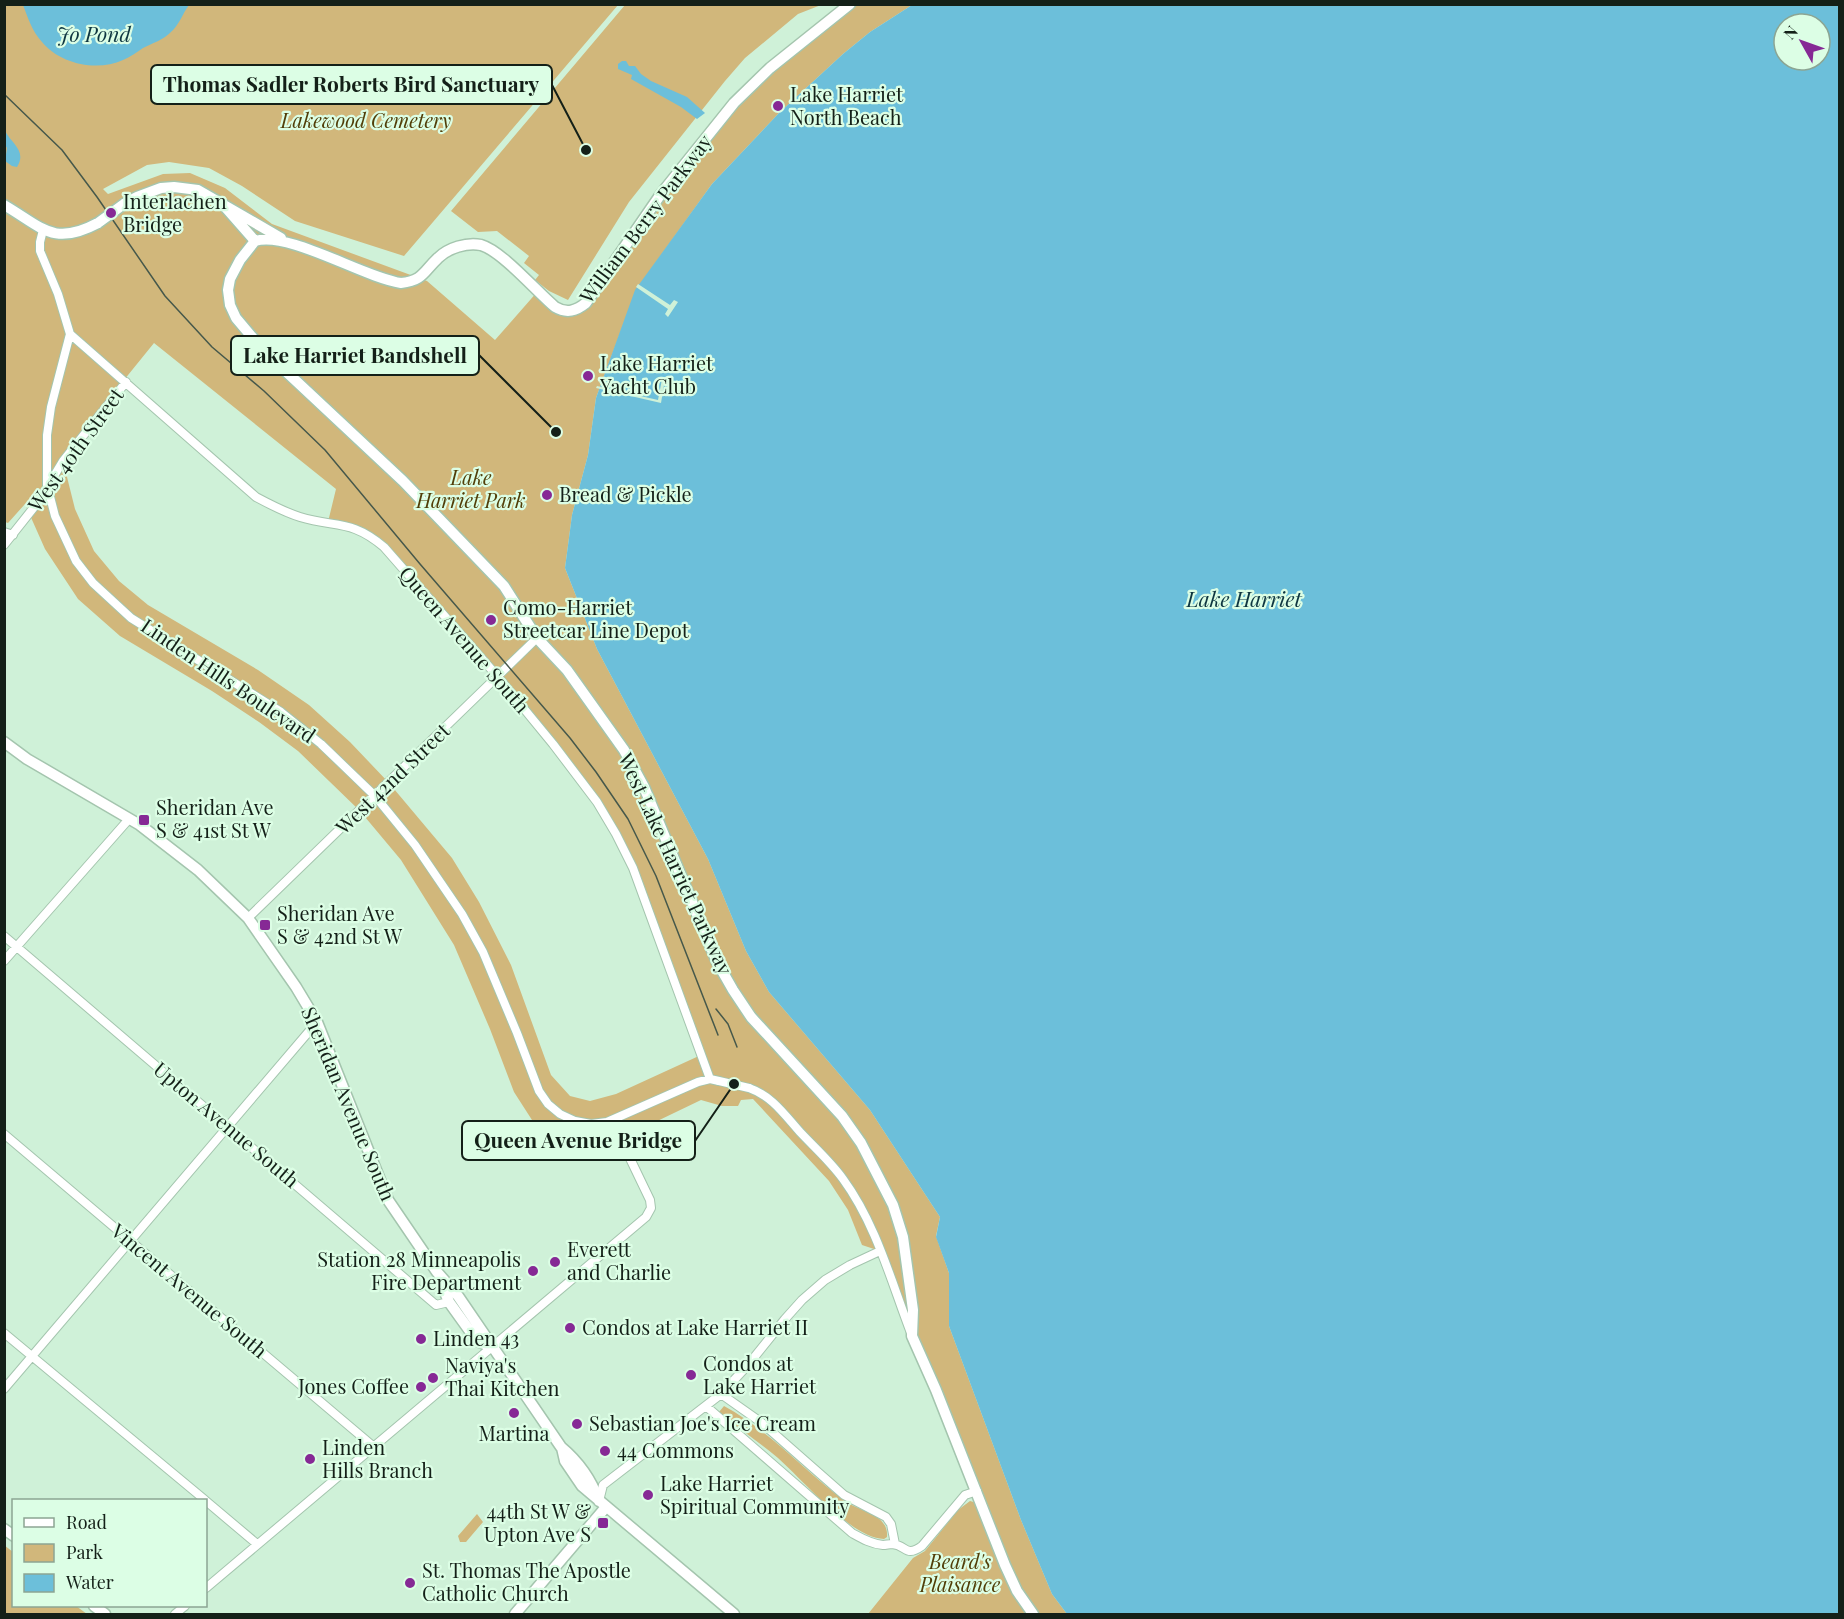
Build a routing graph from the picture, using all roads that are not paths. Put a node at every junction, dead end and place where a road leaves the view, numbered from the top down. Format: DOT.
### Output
graph roads {
  1 [pos="850,4"];
  2 [pos="222,203"];
  3 [pos="4,205"];
  4 [pos="43,230"];
  5 [pos="255,241"];
  6 [pos="292,245"];
  7 [pos="70,334"];
  8 [pos="126,382"];
  9 [pos="47,485"];
  10 [pos="4,531"];
  11 [pos="13,535"];
  12 [pos="4,545"];
  13 [pos="537,638"];
  14 [pos="498,677"];
  15 [pos="4,742"];
  16 [pos="375,796"];
  17 [pos="129,819"];
  18 [pos="248,918"];
  19 [pos="4,936"];
  20 [pos="17,947"];
  21 [pos="4,961"];
  22 [pos="317,1022"];
  23 [pos="715,1080"];
  24 [pos="612,1121"];
  25 [pos="228,1125"];
  26 [pos="4,1134"];
  27 [pos="129,1242"];
  28 [pos="880,1251"];
  29 [pos="437,1272"];
  30 [pos="449,1302"];
  31 [pos="4,1333"];
  32 [pos="912,1335"];
  33 [pos="492,1347"];
  34 [pos="32,1357"];
  35 [pos="4,1389"];
  36 [pos="721,1394"];
  37 [pos="707,1407"];
  38 [pos="374,1447"];
  39 [pos="977,1491"];
  40 [pos="203,1499"];
  41 [pos="207,1503"];
  42 [pos="602,1504"];
  43 [pos="257,1544"];
  44 [pos="895,1544"];
  45 [pos="207,1587"];
  46 [pos="518,1613"];
  47 [pos="734,1614"];
  48 [pos="1033,1614"];
  1 -- 6 [label="street, William Berry Parkway"];
  2 -- 4 [label="street, William Berry Parkway, bridge"];
  2 -- 5 [label="street, William Berry Parkway"];
  2 -- 6 [label="street, William Berry Parkway"];
  3 -- 4 [label="street, William Berry Parkway"];
  4 -- 7 [label="street"];
  5 -- 6 [label="street, William Berry Parkway"];
  5 -- 13 [label="street, West Lake Harriet Parkway"];
  7 -- 8 [label="street, Queen Avenue South"];
  7 -- 9 [label="street, Linden Hills Boulevard"];
  8 -- 9 [label="street, West 40th Street"];
  8 -- 14 [label="street, Queen Avenue South"];
  9 -- 11 [label="street, West 40th Street"];
  9 -- 16 [label="street, Linden Hills Boulevard"];
  10 -- 11 [label="street"];
  11 -- 12 [label="street, West 40th Street"];
  13 -- 14 [label="street, West 42nd Street"];
  13 -- 32 [label="street, West Lake Harriet Parkway"];
  14 -- 16 [label="street, West 42nd Street"];
  14 -- 23 [label="street, Queen Avenue South"];
  15 -- 17 [label="street, Sheridan Avenue South"];
  16 -- 18 [label="street, West 42nd Street"];
  16 -- 24 [label="street, Linden Hills Boulevard"];
  17 -- 18 [label="street, Sheridan Avenue South"];
  17 -- 20 [label="street"];
  18 -- 22 [label="street, Sheridan Avenue South"];
  19 -- 20 [label="street, Upton Avenue South"];
  20 -- 21 [label="street"];
  20 -- 25 [label="street, Upton Avenue South"];
  22 -- 25 [label="street"];
  22 -- 29 [label="street, Sheridan Avenue South"];
  23 -- 24 [label="street, Linden Hills Boulevard"];
  23 -- 28 [label="street, West Lake Harriet Parkway, bridge"];
  24 -- 33 [label="street"];
  25 -- 27 [label="street"];
  25 -- 30 [label="street, Upton Avenue South"];
  26 -- 27 [label="street, Vincent Avenue South"];
  27 -- 34 [label="street"];
  27 -- 38 [label="street, Vincent Avenue South"];
  28 -- 32 [label="street, West Lake Harriet Parkway"];
  28 -- 36 [label="street"];
  29 -- 30 [label="street, Sheridan Avenue South"];
  29 -- 33 [label="street, Sheridan Avenue South"];
  30 -- 33 [label="street, Sheridan Avenue South"];
  31 -- 34 [label="street"];
  32 -- 39 [label="street, West Lake Harriet Parkway"];
  33 -- 38 [label="street"];
  33 -- 42 [label="street"];
  34 -- 35 [label="street"];
  34 -- 40 [label="street"];
  36 -- 37 [label="street"];
  36 -- 44 [label="street"];
  37 -- 42 [label="street"];
  37 -- 44 [label="street"];
  38 -- 43 [label="street"];
  39 -- 44 [label="street"];
  39 -- 48 [label="street, West Lake Harriet Parkway"];
  41 -- 43 [label="street"];
  42 -- 46 [label="street"];
  42 -- 47 [label="street"];
  43 -- 45 [label="street"];
}
